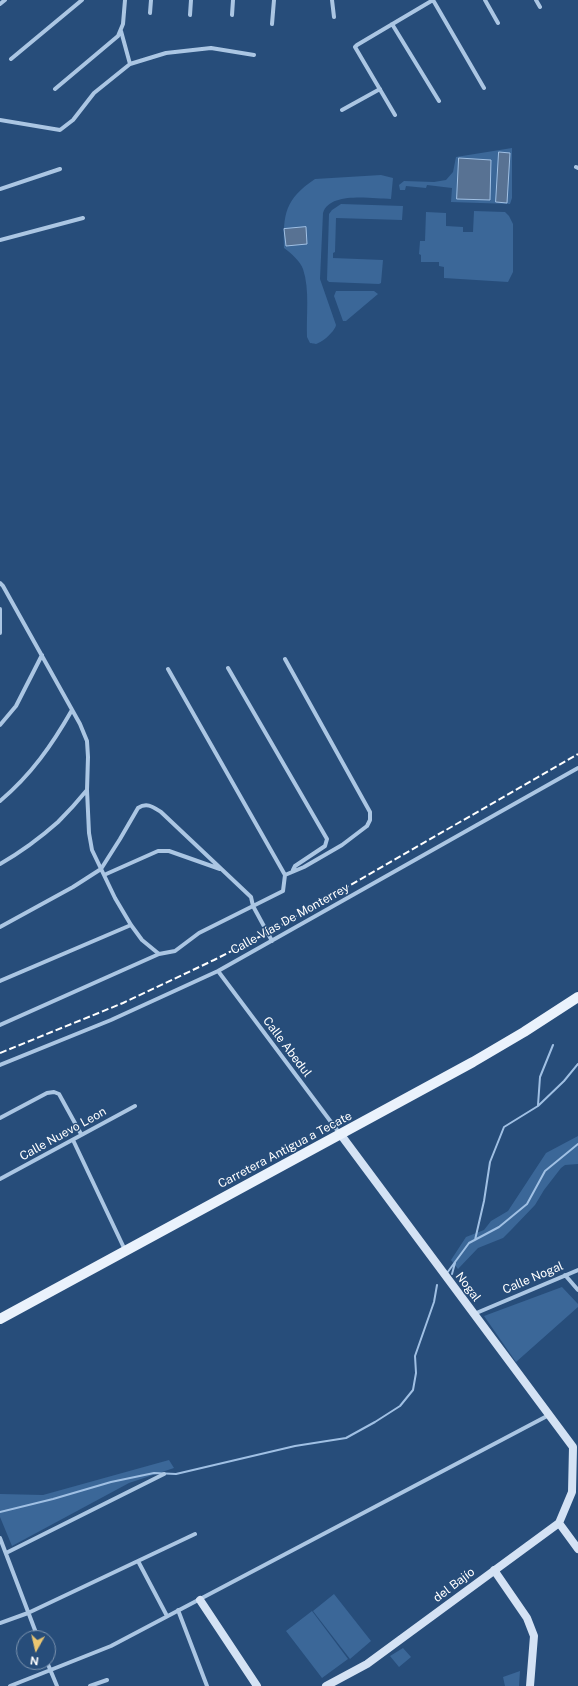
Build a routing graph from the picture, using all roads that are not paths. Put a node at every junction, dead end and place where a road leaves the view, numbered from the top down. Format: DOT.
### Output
graph roads {
  1 [pos="5,0"];
  2 [pos="82,0"];
  3 [pos="125,0"];
  4 [pos="151,0"];
  5 [pos="191,0"];
  6 [pos="233,0"];
  7 [pos="274,0"];
  8 [pos="332,0"];
  9 [pos="433,0"];
  10 [pos="485,0"];
  11 [pos="536,0"];
  12 [pos="0,4"];
  13 [pos="540,6"];
  14 [pos="150,13"];
  15 [pos="232,15"];
  16 [pos="190,16"];
  17 [pos="334,17"];
  18 [pos="498,23"];
  19 [pos="272,24"];
  20 [pos="392,24"];
  21 [pos="120,30"];
  22 [pos="254,55"];
  23 [pos="11,58"];
  24 [pos="130,64"];
  25 [pos="484,88"];
  26 [pos="55,89"];
  27 [pos="380,89"];
  28 [pos="439,101"];
  29 [pos="342,110"];
  30 [pos="395,115"];
  31 [pos="0,120"];
  32 [pos="60,170"];
  33 [pos="0,189"];
  34 [pos="83,218"];
  35 [pos="0,240"];
  36 [pos="0,583"];
  37 [pos="0,609"];
  38 [pos="0,633"];
  39 [pos="42,655"];
  40 [pos="285,659"];
  41 [pos="228,668"];
  42 [pos="168,669"];
  43 [pos="72,710"];
  44 [pos="0,725"];
  45 [pos="578,768"];
  46 [pos="87,790"];
  47 [pos="0,801"];
  48 [pos="0,864"];
  49 [pos="101,869"];
  50 [pos="223,869"];
  51 [pos="292,871"];
  52 [pos="104,875"];
  53 [pos="285,875"];
  54 [pos="253,906"];
  55 [pos="131,925"];
  56 [pos="0,927"];
  57 [pos="272,941"];
  58 [pos="159,954"];
  59 [pos="218,971"];
  60 [pos="0,981"];
  61 [pos="578,997"];
  62 [pos="0,1025"];
  63 [pos="0,1065"];
  64 [pos="135,1106"];
  65 [pos="0,1118"];
  66 [pos="81,1134"];
  67 [pos="340,1135"];
  68 [pos="73,1140"];
  69 [pos="0,1179"];
  70 [pos="125,1250"];
  71 [pos="578,1270"];
  72 [pos="565,1275"];
  73 [pos="578,1290"];
  74 [pos="474,1314"];
  75 [pos="0,1319"];
  76 [pos="549,1415"];
  77 [pos="576,1450"];
  78 [pos="164,1474"];
  79 [pos="575,1489"];
  80 [pos="559,1523"];
  81 [pos="195,1534"];
  82 [pos="0,1538"];
  83 [pos="578,1549"];
  84 [pos="6,1553"];
  85 [pos="138,1561"];
  86 [pos="494,1570"];
  87 [pos="200,1600"];
  88 [pos="178,1610"];
  89 [pos="28,1613"];
  90 [pos="167,1616"];
  91 [pos="0,1623"];
  92 [pos="35,1630"];
  93 [pos="56,1668"];
  94 [pos="51,1670"];
  95 [pos="107,1680"];
  96 [pos="10,1686"];
  97 [pos="57,1686"];
  98 [pos="90,1686"];
  99 [pos="207,1686"];
  100 [pos="257,1686"];
  101 [pos="326,1686"];
  102 [pos="530,1686"];
  1 -- 12 [label="street"];
  2 -- 23 [label="street"];
  3 -- 21 [label="street"];
  4 -- 14 [label="street"];
  5 -- 16 [label="street"];
  6 -- 15 [label="street"];
  7 -- 19 [label="street"];
  8 -- 17 [label="street"];
  9 -- 20 [label="street"];
  9 -- 25 [label="street"];
  10 -- 18 [label="street"];
  11 -- 13 [label="street"];
  20 -- 27 [label="street"];
  20 -- 28 [label="street"];
  21 -- 24 [label="street"];
  21 -- 26 [label="street"];
  22 -- 24 [label="street"];
  24 -- 31 [label="street"];
  27 -- 29 [label="street"];
  27 -- 30 [label="street"];
  32 -- 33 [label="street"];
  34 -- 35 [label="street"];
  36 -- 39 [label="street"];
  37 -- 38 [label="street"];
  39 -- 43 [label="street"];
  39 -- 44 [label="street"];
  40 -- 51 [label="street"];
  41 -- 51 [label="street"];
  42 -- 53 [label="street"];
  43 -- 46 [label="street"];
  43 -- 47 [label="street"];
  45 -- 57 [label="street, Calle Vías De Monterrey"];
  46 -- 48 [label="street"];
  46 -- 49 [label="street"];
  49 -- 50 [label="street"];
  49 -- 52 [label="street"];
  49 -- 56 [label="street"];
  50 -- 52 [label="street"];
  50 -- 54 [label="street"];
  51 -- 53 [label="street"];
  52 -- 55 [label="street"];
  53 -- 54 [label="street"];
  54 -- 57 [label="street"];
  54 -- 58 [label="street"];
  55 -- 58 [label="street"];
  55 -- 60 [label="street"];
  57 -- 59 [label="street, Calle Vías De Monterrey"];
  58 -- 62 [label="street"];
  59 -- 63 [label="street, Calle Vías De Monterrey"];
  59 -- 67 [label="street, Calle Abedul"];
  61 -- 67 [label="main road, Carretera Antigua a Tecate"];
  64 -- 66 [label="street, Calle Nuevo Leon"];
  65 -- 66 [label="street"];
  66 -- 68 [label="street, Calle Nuevo Leon"];
  67 -- 70 [label="main road, Carretera Antigua a Tecate"];
  67 -- 74 [label="street, Nogal"];
  68 -- 69 [label="street, Calle Nuevo Leon"];
  68 -- 70 [label="street"];
  70 -- 75 [label="main road, Carretera Antigua a Tecate"];
  71 -- 72 [label="street, Calle Nogal"];
  72 -- 73 [label="street"];
  72 -- 74 [label="street, Calle Nogal"];
  74 -- 76 [label="street, Nogal"];
  76 -- 77 [label="street, Nogal"];
  76 -- 87 [label="street"];
  77 -- 79 [label="street"];
  78 -- 84 [label="street"];
  79 -- 80 [label="street"];
  80 -- 83 [label="street"];
  80 -- 86 [label="street, del Bajío"];
  81 -- 85 [label="street"];
  82 -- 84 [label="street"];
  84 -- 89 [label="street"];
  85 -- 89 [label="street"];
  85 -- 90 [label="street"];
  86 -- 101 [label="street, del Bajío"];
  86 -- 102 [label="street"];
  87 -- 88 [label="street"];
  87 -- 100 [label="street"];
  88 -- 90 [label="street"];
  88 -- 99 [label="street"];
  89 -- 91 [label="street"];
  89 -- 92 [label="street"];
  90 -- 93 [label="street"];
  94 -- 96 [label="street"];
  94 -- 97 [label="street"];
  95 -- 98 [label="street"];
}
